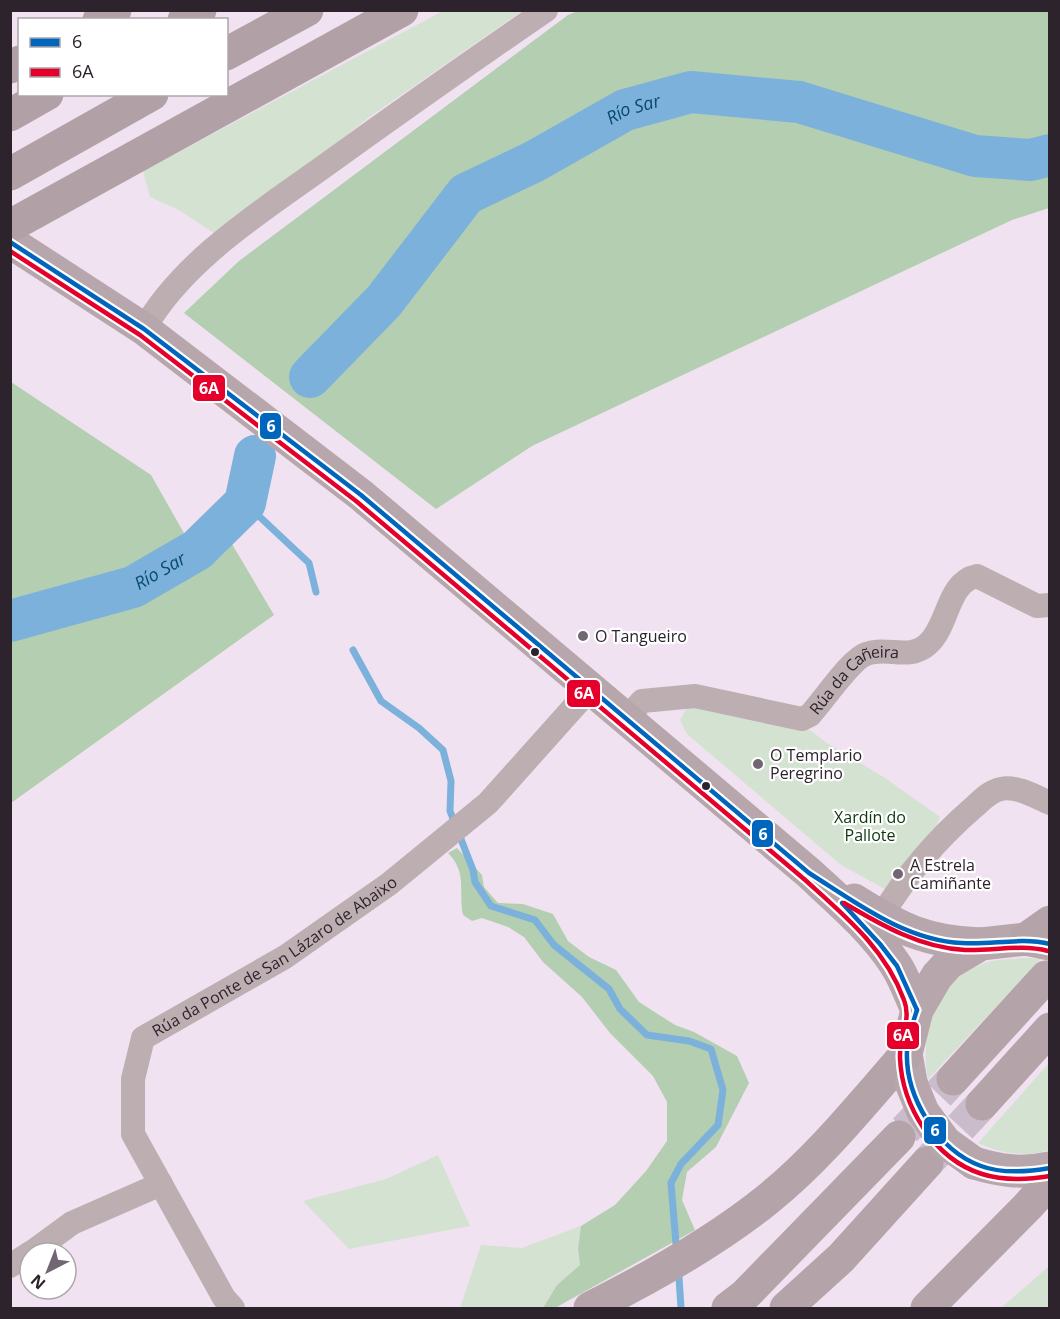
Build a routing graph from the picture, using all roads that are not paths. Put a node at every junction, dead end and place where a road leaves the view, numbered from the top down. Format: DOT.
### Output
graph roads {
  1 [pos="116,10"];
  2 [pos="200,10"];
  3 [pos="307,10"];
  4 [pos="402,10"];
  5 [pos="546,10"];
  6 [pos="102,18"];
  7 [pos="187,18"];
  8 [pos="228,53"];
  9 [pos="43,96"];
  10 [pos="148,96"];
  11 [pos="10,114"];
  12 [pos="10,174"];
  13 [pos="10,226"];
  14 [pos="20,248"];
  15 [pos="144,329"];
  16 [pos="1050,605"];
  17 [pos="590,689"];
  18 [pos="626,719"];
  19 [pos="1050,803"];
  20 [pos="809,873"];
  21 [pos="881,917"];
  22 [pos="1042,937"];
  23 [pos="981,944"];
  24 [pos="1047,977"];
  25 [pos="917,1010"];
  26 [pos="1050,1029"];
  27 [pos="909,1069"];
  28 [pos="953,1079"];
  29 [pos="982,1104"];
  30 [pos="899,1137"];
  31 [pos="927,1163"];
  32 [pos="1050,1168"];
  33 [pos="1050,1182"];
  34 [pos="161,1184"];
  35 [pos="1050,1215"];
  36 [pos="47,1241"];
  37 [pos="233,1308"];
  38 [pos="590,1308"];
  39 [pos="728,1308"];
  40 [pos="786,1308"];
  41 [pos="927,1308"];
  42 [pos="932,1308"];
  1 -- 6 [label="highway"];
  2 -- 7 [label="highway"];
  3 -- 8 [label="highway"];
  4 -- 13 [label="highway"];
  5 -- 15 [label="street"];
  9 -- 11 [label="highway"];
  10 -- 12 [label="highway"];
  14 -- 15 [label="main road"];
  15 -- 17 [label="main road"];
  16 -- 18 [label="street, Rúa da Cañeira"];
  17 -- 18 [label="main road"];
  17 -- 34 [label="street, Rúa da Ponte de San Lázaro de Abaixo"];
  18 -- 20 [label="main road"];
  19 -- 21 [label="street"];
  20 -- 21 [label="main road"];
  20 -- 25 [label="main road"];
  21 -- 23 [label="main road"];
  22 -- 23 [label="main road"];
  23 -- 25 [label="main road"];
  24 -- 28 [label="highway"];
  25 -- 27 [label="main road"];
  26 -- 29 [label="highway"];
  27 -- 32 [label="main road, bridge"];
  27 -- 38 [label="highway"];
  30 -- 39 [label="highway"];
  31 -- 40 [label="highway"];
  33 -- 41 [label="highway"];
  34 -- 36 [label="street"];
  34 -- 37 [label="street, Rúa da Ponte de San Lázaro de Abaixo"];
  35 -- 42 [label="highway"];
}
